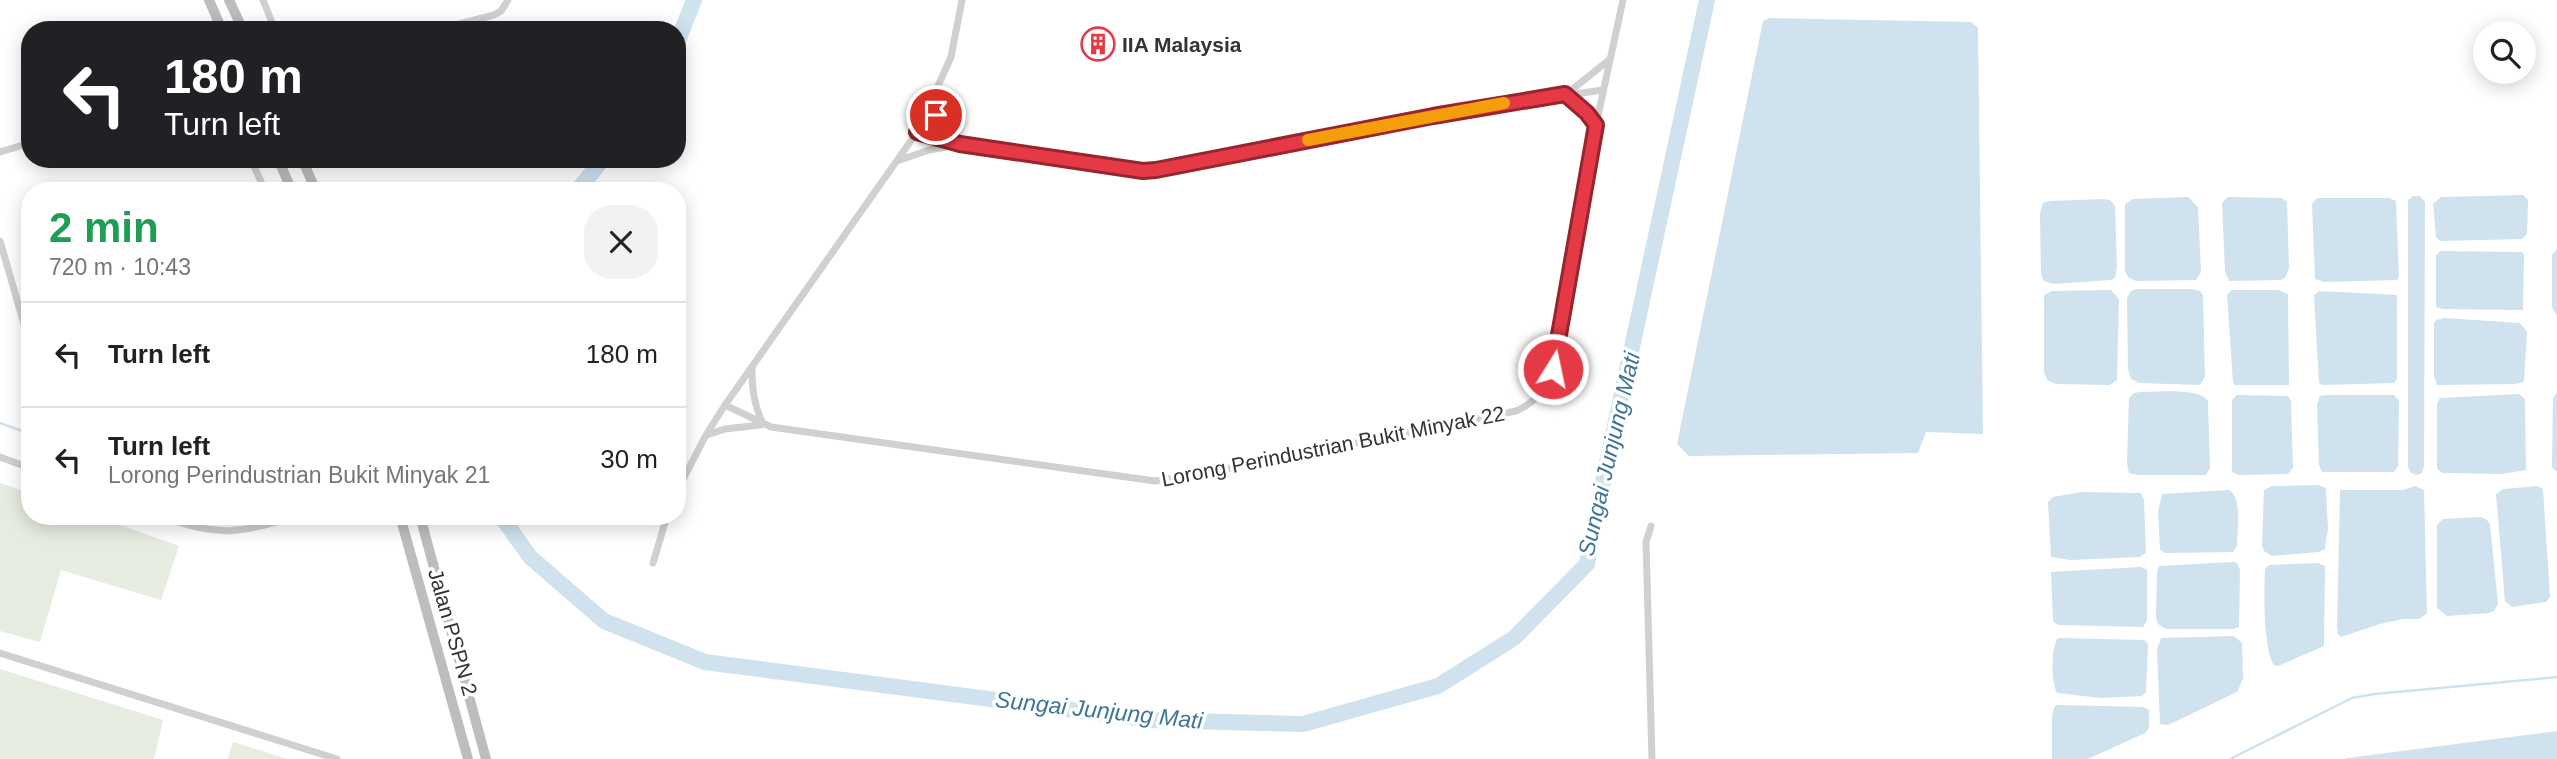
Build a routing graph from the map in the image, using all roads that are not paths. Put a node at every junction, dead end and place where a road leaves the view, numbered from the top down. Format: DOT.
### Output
graph roads {
  1 [pos="209,0"];
  2 [pos="229,0"];
  3 [pos="263,0"];
  4 [pos="509,0"];
  5 [pos="962,0"];
  6 [pos="1623,0"];
  7 [pos="218,21"];
  8 [pos="239,21"];
  9 [pos="271,21"];
  10 [pos="471,21"];
  11 [pos="1609,60"];
  12 [pos="1603,90"];
  13 [pos="1565,94"];
  14 [pos="932,102"];
  15 [pos="1596,125"];
  16 [pos="917,132"];
  17 [pos="960,144"];
  18 [pos="21,146"];
  19 [pos="0,152"];
  20 [pos="899,160"];
  21 [pos="0,241"];
  22 [pos="21,314"];
  23 [pos="752,367"];
  24 [pos="725,405"];
  25 [pos="764,425"];
  26 [pos="706,435"];
  27 [pos="0,457"];
  28 [pos="21,465"];
  29 [pos="686,474"];
  30 [pos="188,525"];
  31 [pos="266,525"];
  32 [pos="403,525"];
  33 [pos="422,525"];
  34 [pos="664,525"];
  35 [pos="1651,526"];
  36 [pos="653,562"];
  37 [pos="0,653"];
  38 [pos="337,759"];
  39 [pos="468,759"];
  40 [pos="486,759"];
  41 [pos="1652,759"];
  1 -- 7 [label="street"];
  2 -- 8 [label="street"];
  3 -- 9 [label="street"];
  4 -- 10 [label="street"];
  5 -- 14 [label="street"];
  6 -- 11 [label="street, Lorong Perindustrian Bukit Minyak 22"];
  11 -- 12 [label="street, Lorong Perindustrian Bukit Minyak 22"];
  11 -- 13 [label="street"];
  12 -- 13 [label="street"];
  12 -- 15 [label="street, Lorong Perindustrian Bukit Minyak 22"];
  13 -- 15 [label="street"];
  13 -- 17 [label="street"];
  14 -- 16 [label="street"];
  14 -- 17 [label="street"];
  15 -- 25 [label="street, Lorong Perindustrian Bukit Minyak 22"];
  16 -- 17 [label="street"];
  16 -- 20 [label="street"];
  17 -- 20 [label="street"];
  18 -- 19 [label="street"];
  20 -- 23 [label="street"];
  21 -- 22 [label="street"];
  23 -- 24 [label="street"];
  23 -- 25 [label="street"];
  24 -- 25 [label="street, Lorong Perindustrian Bukit Minyak 22"];
  24 -- 26 [label="street"];
  25 -- 26 [label="street"];
  26 -- 29 [label="street"];
  27 -- 28 [label="street"];
  30 -- 31 [label="street"];
  32 -- 39 [label="street, Jalan PSPN 2"];
  33 -- 40 [label="street, Jalan PSPN 2"];
  34 -- 36 [label="street"];
  35 -- 41 [label="street"];
  37 -- 38 [label="street"];
}
